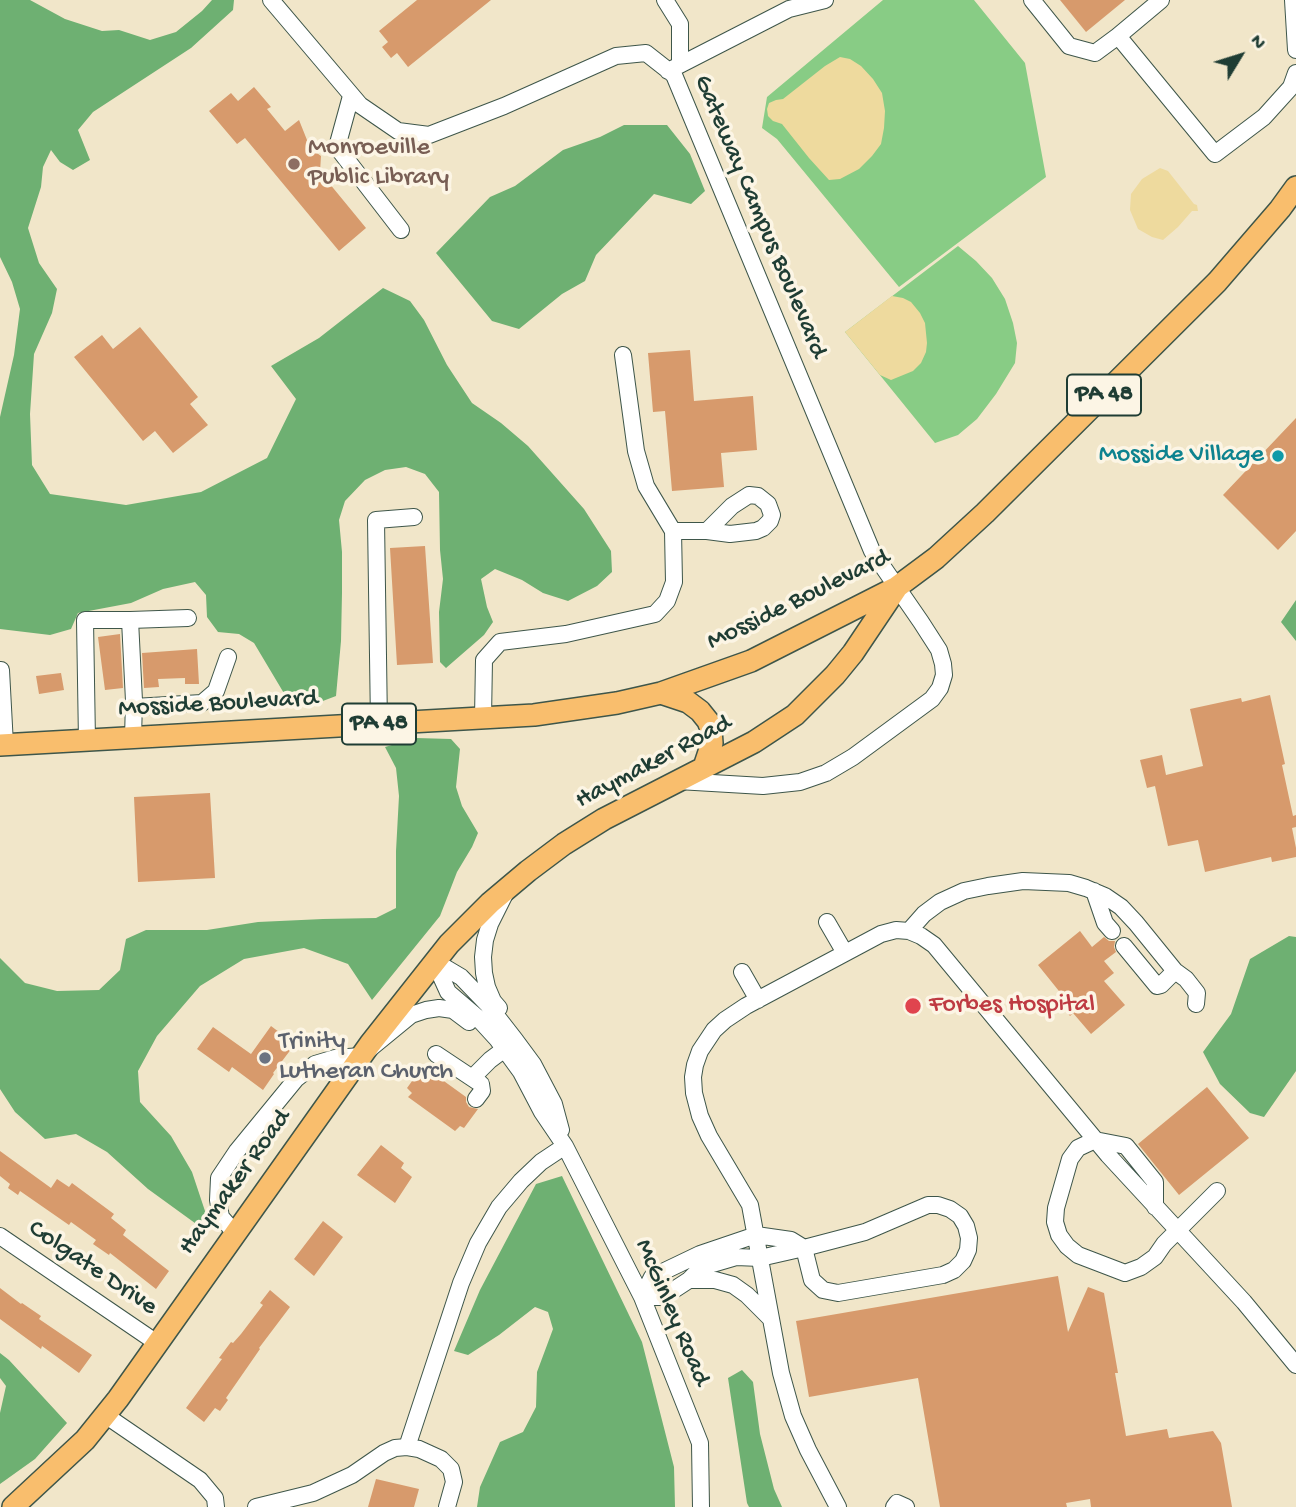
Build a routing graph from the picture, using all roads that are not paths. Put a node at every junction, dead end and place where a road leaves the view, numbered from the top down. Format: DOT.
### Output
graph roads {
  1 [pos="271,0"];
  2 [pos="665,0"];
  3 [pos="825,0"];
  4 [pos="1032,0"];
  5 [pos="1161,0"];
  6 [pos="1293,0"];
  7 [pos="786,4"];
  8 [pos="1118,36"];
  9 [pos="1296,50"];
  10 [pos="674,67"];
  11 [pos="1296,73"];
  12 [pos="351,96"];
  13 [pos="1296,187"];
  14 [pos="401,229"];
  15 [pos="623,355"];
  16 [pos="415,517"];
  17 [pos="673,531"];
  18 [pos="707,531"];
  19 [pos="897,587"];
  20 [pos="188,618"];
  21 [pos="130,620"];
  22 [pos="228,657"];
  23 [pos="1,670"];
  24 [pos="661,693"];
  25 [pos="1,702"];
  26 [pos="134,707"];
  27 [pos="483,718"];
  28 [pos="379,724"];
  29 [pos="133,738"];
  30 [pos="87,741"];
  31 [pos="3,745"];
  32 [pos="704,767"];
  33 [pos="677,781"];
  34 [pos="509,887"];
  35 [pos="1094,891"];
  36 [pos="827,922"];
  37 [pos="909,931"];
  38 [pos="1112,931"];
  39 [pos="1124,946"];
  40 [pos="845,953"];
  41 [pos="434,961"];
  42 [pos="743,972"];
  43 [pos="758,1000"];
  44 [pos="510,1045"];
  45 [pos="436,1054"];
  46 [pos="360,1056"];
  47 [pos="472,1078"];
  48 [pos="476,1099"];
  49 [pos="1095,1140"];
  50 [pos="565,1146"];
  51 [pos="1217,1191"];
  52 [pos="1176,1231"];
  53 [pos="235,1233"];
  54 [pos="756,1235"];
  55 [pos="0,1236"];
  56 [pos="804,1248"];
  57 [pos="760,1258"];
  58 [pos="689,1280"];
  59 [pos="642,1297"];
  60 [pos="771,1319"];
  61 [pos="157,1343"];
  62 [pos="1296,1365"];
  63 [pos="105,1415"];
  64 [pos="407,1447"];
  65 [pos="13,1507"];
  66 [pos="216,1507"];
  67 [pos="257,1507"];
  68 [pos="447,1507"];
  69 [pos="701,1507"];
  70 [pos="838,1507"];
  1 -- 12 [label="street, Gateway Campus Boulevard"];
  2 -- 10 [label="street"];
  3 -- 7 [label="street"];
  4 -- 8 [label="street"];
  5 -- 8 [label="street"];
  6 -- 9 [label="street"];
  7 -- 10 [label="street"];
  8 -- 11 [label="street"];
  10 -- 12 [label="street, Gateway Campus Boulevard"];
  10 -- 19 [label="street, Gateway Campus Boulevard"];
  12 -- 14 [label="street"];
  13 -- 19 [label="main road, Mosside Boulevard / PA 48"];
  15 -- 17 [label="street"];
  16 -- 28 [label="street"];
  17 -- 18 [label="street"];
  17 -- 27 [label="street"];
  19 -- 24 [label="main road, Mosside Boulevard / PA 48"];
  19 -- 32 [label="main road, Haymaker Road"];
  19 -- 33 [label="street, Gateway Campus Boulevard"];
  20 -- 21 [label="street"];
  21 -- 26 [label="street"];
  21 -- 30 [label="street"];
  22 -- 26 [label="street"];
  23 -- 25 [label="street"];
  24 -- 27 [label="main road, Mosside Boulevard / PA 48"];
  24 -- 32 [label="main road"];
  25 -- 31 [label="street"];
  26 -- 29 [label="street"];
  27 -- 28 [label="main road, Mosside Boulevard / PA 48"];
  28 -- 29 [label="main road, Mosside Boulevard / PA 48"];
  29 -- 30 [label="main road, Mosside Boulevard / PA 48"];
  30 -- 31 [label="main road, Mosside Boulevard / PA 48"];
  32 -- 33 [label="main road, Haymaker Road"];
  33 -- 34 [label="main road, Haymaker Road"];
  34 -- 41 [label="main road, Haymaker Road"];
  34 -- 44 [label="street"];
  35 -- 37 [label="street"];
  35 -- 38 [label="street"];
  35 -- 39 [label="street"];
  36 -- 40 [label="street"];
  37 -- 40 [label="street"];
  37 -- 49 [label="street"];
  40 -- 43 [label="street"];
  41 -- 44 [label="street, McGinley Road"];
  41 -- 46 [label="main road, Haymaker Road"];
  42 -- 43 [label="street"];
  43 -- 54 [label="street"];
  44 -- 46 [label="street"];
  44 -- 47 [label="street"];
  44 -- 50 [label="street, McGinley Road"];
  45 -- 47 [label="street"];
  46 -- 53 [label="main road, Haymaker Road"];
  46 -- 53 [label="street"];
  47 -- 48 [label="street"];
  49 -- 52 [label="street"];
  49 -- 52 [label="street"];
  50 -- 59 [label="street, McGinley Road"];
  50 -- 64 [label="street"];
  51 -- 52 [label="street"];
  52 -- 62 [label="street"];
  53 -- 61 [label="main road, Haymaker Road"];
  54 -- 56 [label="street"];
  54 -- 57 [label="street"];
  54 -- 59 [label="street"];
  55 -- 61 [label="street, Colgate Drive"];
  56 -- 56 [label="street"];
  56 -- 57 [label="street"];
  57 -- 58 [label="street"];
  57 -- 60 [label="street"];
  58 -- 59 [label="street"];
  58 -- 60 [label="street"];
  59 -- 69 [label="street, McGinley Road"];
  60 -- 70 [label="street"];
  61 -- 63 [label="main road, Haymaker Road"];
  63 -- 65 [label="main road, Haymaker Road"];
  63 -- 66 [label="street"];
  64 -- 67 [label="street"];
  64 -- 68 [label="street"];
}
